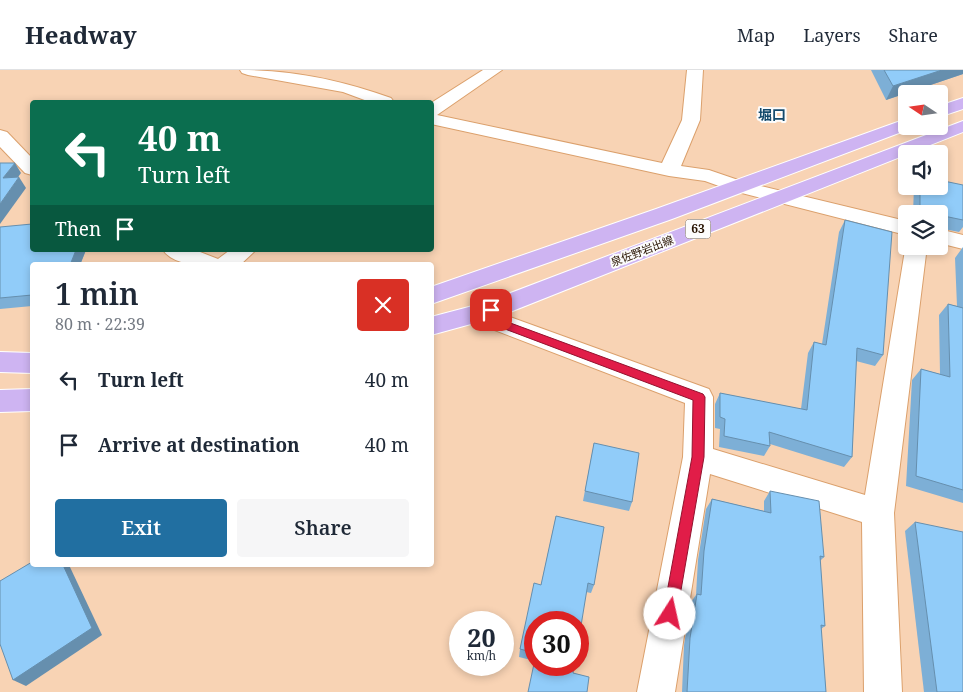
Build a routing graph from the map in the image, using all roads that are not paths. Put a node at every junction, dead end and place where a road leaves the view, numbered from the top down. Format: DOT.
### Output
graph roads {
  1 [pos="248,70"];
  2 [pos="494,70"];
  3 [pos="695,70"];
  4 [pos="380,100"];
  5 [pos="963,103"];
  6 [pos="948,109"];
  7 [pos="434,110"];
  8 [pos="434,120"];
  9 [pos="963,126"];
  10 [pos="898,127"];
  11 [pos="0,136"];
  12 [pos="7,154"];
  13 [pos="30,167"];
  14 [pos="670,170"];
  15 [pos="737,186"];
  16 [pos="780,197"];
  17 [pos="898,226"];
  18 [pos="948,238"];
  19 [pos="963,242"];
  20 [pos="179,252"];
  21 [pos="242,252"];
  22 [pos="915,255"];
  23 [pos="204,262"];
  24 [pos="229,262"];
  25 [pos="434,295"];
  26 [pos="491,310"];
  27 [pos="434,325"];
  28 [pos="0,362"];
  29 [pos="30,363"];
  30 [pos="30,400"];
  31 [pos="0,401"];
  32 [pos="698,457"];
  33 [pos="878,513"];
  34 [pos="656,692"];
  35 [pos="883,692"];
  1 -- 4 [label="street"];
  2 -- 7 [label="street"];
  3 -- 14 [label="street"];
  5 -- 6 [label="main road"];
  8 -- 14 [label="street"];
  9 -- 16 [label="main road, 泉佐野岩出線 / 63"];
  10 -- 15 [label="main road, 泉佐野岩出線 / 63"];
  11 -- 12 [label="street"];
  12 -- 13 [label="street"];
  14 -- 15 [label="street"];
  15 -- 16 [label="street"];
  15 -- 25 [label="main road, 泉佐野岩出線 / 63"];
  16 -- 17 [label="street"];
  16 -- 26 [label="main road, 泉佐野岩出線 / 63"];
  18 -- 19 [label="street"];
  20 -- 23 [label="street"];
  21 -- 24 [label="street"];
  22 -- 33 [label="street"];
  26 -- 27 [label="main road, 泉佐野岩出線 / 63"];
  26 -- 32 [label="street"];
  28 -- 29 [label="main road"];
  30 -- 31 [label="main road"];
  32 -- 33 [label="street"];
  32 -- 34 [label="street"];
  33 -- 35 [label="street"];
}
